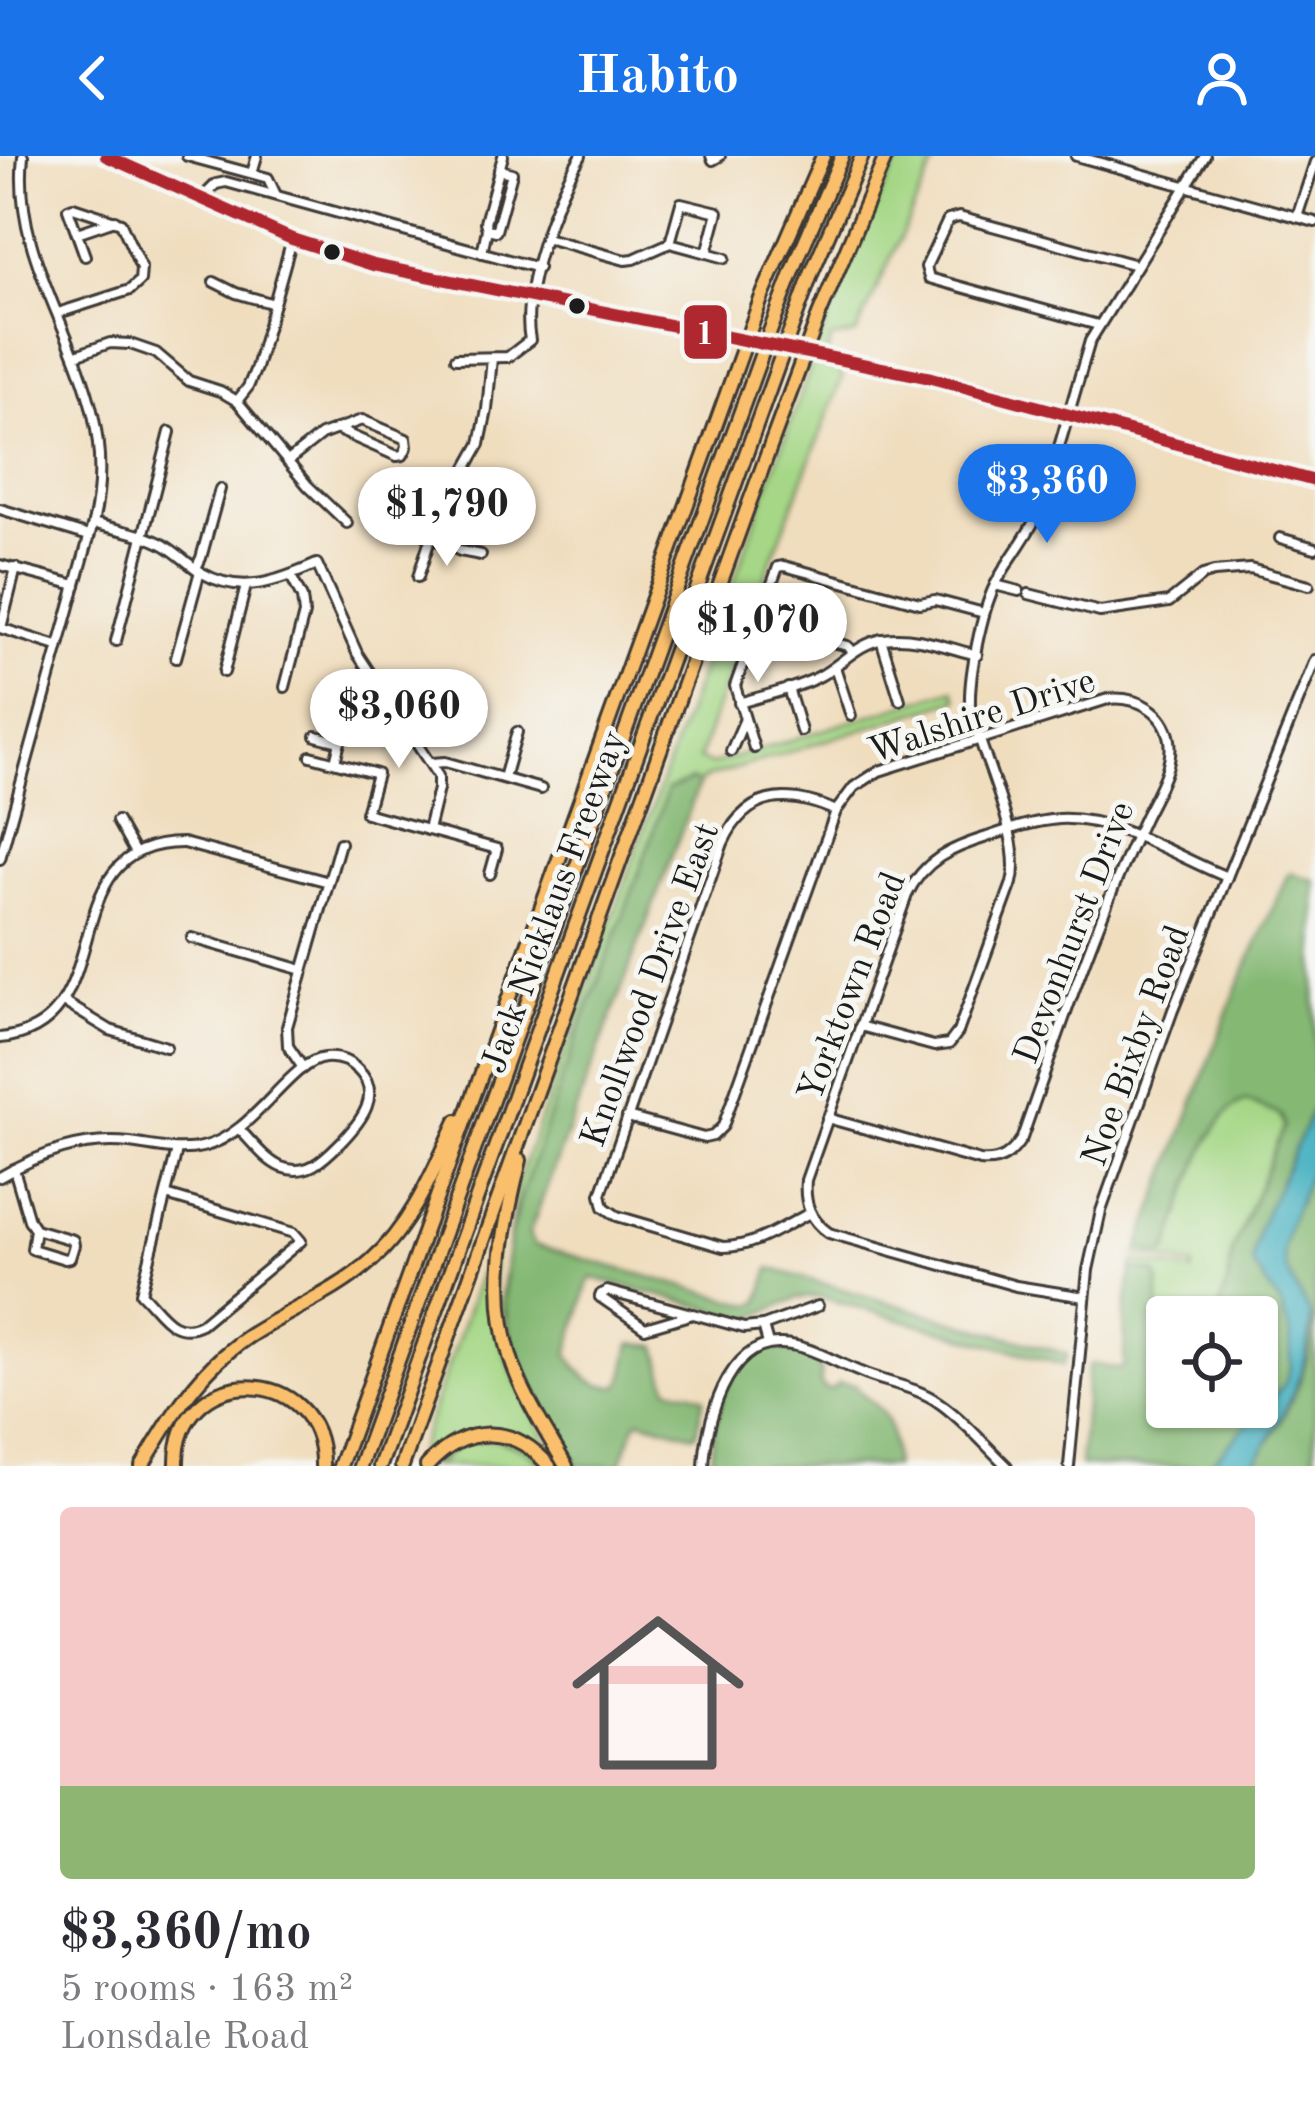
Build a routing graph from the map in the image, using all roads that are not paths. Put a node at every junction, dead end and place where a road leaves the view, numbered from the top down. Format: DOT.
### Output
graph roads {
  1 [pos="23,156"];
  2 [pos="106,156"];
  3 [pos="187,156"];
  4 [pos="257,156"];
  5 [pos="503,156"];
  6 [pos="581,156"];
  7 [pos="819,156"];
  8 [pos="842,156"];
  9 [pos="862,156"];
  10 [pos="886,156"];
  11 [pos="1076,156"];
  12 [pos="1205,156"];
  13 [pos="1097,159"];
  14 [pos="1315,162"];
  15 [pos="252,173"];
  16 [pos="1186,186"];
  17 [pos="277,196"];
  18 [pos="202,199"];
  19 [pos="1297,217"];
  20 [pos="116,219"];
  21 [pos="1315,221"];
  22 [pos="76,233"];
  23 [pos="546,238"];
  24 [pos="292,239"];
  25 [pos="670,243"];
  26 [pos="482,253"];
  27 [pos="707,253"];
  28 [pos="85,256"];
  29 [pos="725,258"];
  30 [pos="1136,265"];
  31 [pos="538,268"];
  32 [pos="214,282"];
  33 [pos="530,298"];
  34 [pos="274,304"];
  35 [pos="58,313"];
  36 [pos="1098,325"];
  37 [pos="76,355"];
  38 [pos="456,358"];
  39 [pos="492,358"];
  40 [pos="237,401"];
  41 [pos="1068,413"];
  42 [pos="336,429"];
  43 [pos="170,432"];
  44 [pos="288,461"];
  45 [pos="1315,481"];
  46 [pos="220,488"];
  47 [pos="0,509"];
  48 [pos="347,523"];
  49 [pos="93,524"];
  50 [pos="89,536"];
  51 [pos="143,537"];
  52 [pos="430,537"];
  53 [pos="1280,538"];
  54 [pos="1315,548"];
  55 [pos="481,555"];
  56 [pos="0,565"];
  57 [pos="16,568"];
  58 [pos="198,570"];
  59 [pos="291,576"];
  60 [pos="418,577"];
  61 [pos="76,584"];
  62 [pos="995,585"];
  63 [pos="1309,585"];
  64 [pos="247,586"];
  65 [pos="985,613"];
  66 [pos="758,622"];
  67 [pos="0,628"];
  68 [pos="881,639"];
  69 [pos="116,641"];
  70 [pos="57,646"];
  71 [pos="853,651"];
  72 [pos="977,655"];
  73 [pos="176,658"];
  74 [pos="1315,660"];
  75 [pos="835,667"];
  76 [pos="224,672"];
  77 [pos="372,676"];
  78 [pos="284,687"];
  79 [pos="788,688"];
  80 [pos="439,692"];
  81 [pos="900,700"];
  82 [pos="739,703"];
  83 [pos="1153,710"];
  84 [pos="851,716"];
  85 [pos="745,720"];
  86 [pos="801,731"];
  87 [pos="517,732"];
  88 [pos="316,736"];
  89 [pos="980,739"];
  90 [pos="340,742"];
  91 [pos="754,748"];
  92 [pos="731,751"];
  93 [pos="311,756"];
  94 [pos="335,762"];
  95 [pos="431,763"];
  96 [pos="504,778"];
  97 [pos="541,789"];
  98 [pos="836,811"];
  99 [pos="117,821"];
  100 [pos="4,826"];
  101 [pos="428,830"];
  102 [pos="1008,830"];
  103 [pos="1136,838"];
  104 [pos="340,843"];
  105 [pos="135,853"];
  106 [pos="0,859"];
  107 [pos="490,874"];
  108 [pos="1226,877"];
  109 [pos="328,882"];
  110 [pos="192,938"];
  111 [pos="303,970"];
  112 [pos="64,1002"];
  113 [pos="860,1026"];
  114 [pos="0,1038"];
  115 [pos="166,1047"];
  116 [pos="303,1068"];
  117 [pos="476,1089"];
  118 [pos="533,1103"];
  119 [pos="627,1117"];
  120 [pos="827,1118"];
  121 [pos="241,1130"];
  122 [pos="177,1150"];
  123 [pos="14,1169"];
  124 [pos="0,1177"];
  125 [pos="166,1196"];
  126 [pos="810,1213"];
  127 [pos="34,1229"];
  128 [pos="1085,1297"];
  129 [pos="818,1306"];
  130 [pos="693,1314"];
  131 [pos="763,1326"];
  132 [pos="768,1344"];
  133 [pos="142,1466"];
  134 [pos="177,1466"];
  135 [pos="322,1466"];
  136 [pos="340,1466"];
  137 [pos="360,1466"];
  138 [pos="380,1466"];
  139 [pos="401,1466"];
  140 [pos="427,1466"];
  141 [pos="549,1466"];
  142 [pos="566,1466"];
  143 [pos="704,1466"];
  144 [pos="1007,1466"];
  145 [pos="1069,1466"];
  1 -- 35 [label="street"];
  2 -- 18 [label="main road"];
  3 -- 15 [label="street"];
  4 -- 15 [label="street"];
  5 -- 26 [label="street"];
  6 -- 23 [label="street"];
  7 -- 117 [label="highway"];
  8 -- 137 [label="highway, Jack Nicklaus Freeway"];
  9 -- 138 [label="highway, Jack Nicklaus Freeway"];
  10 -- 118 [label="highway"];
  11 -- 13 [label="street"];
  12 -- 16 [label="street"];
  13 -- 16 [label="street"];
  14 -- 19 [label="street"];
  15 -- 17 [label="street"];
  16 -- 19 [label="street"];
  16 -- 30 [label="street"];
  17 -- 18 [label="street"];
  17 -- 26 [label="street"];
  18 -- 24 [label="main road"];
  19 -- 21 [label="street"];
  20 -- 22 [label="street"];
  20 -- 22 [label="street"];
  20 -- 35 [label="street"];
  22 -- 28 [label="street"];
  23 -- 25 [label="street"];
  23 -- 31 [label="street"];
  24 -- 33 [label="main road"];
  24 -- 34 [label="street"];
  25 -- 27 [label="street"];
  25 -- 27 [label="street"];
  26 -- 31 [label="street"];
  27 -- 29 [label="street"];
  30 -- 36 [label="street"];
  30 -- 36 [label="street"];
  31 -- 33 [label="street"];
  32 -- 34 [label="street"];
  33 -- 39 [label="street"];
  33 -- 41 [label="main road, bridge"];
  34 -- 40 [label="street"];
  35 -- 37 [label="street"];
  36 -- 41 [label="street"];
  37 -- 40 [label="street"];
  37 -- 49 [label="street"];
  38 -- 39 [label="street"];
  39 -- 52 [label="street"];
  40 -- 44 [label="street"];
  41 -- 45 [label="main road"];
  41 -- 62 [label="street"];
  42 -- 42 [label="street"];
  42 -- 44 [label="street"];
  43 -- 51 [label="street"];
  44 -- 48 [label="street"];
  46 -- 58 [label="street"];
  47 -- 50 [label="street"];
  49 -- 50 [label="street"];
  49 -- 51 [label="street"];
  50 -- 61 [label="street"];
  51 -- 58 [label="street"];
  51 -- 69 [label="street"];
  52 -- 55 [label="street"];
  52 -- 60 [label="street"];
  53 -- 54 [label="street"];
  56 -- 57 [label="street"];
  57 -- 61 [label="street"];
  57 -- 67 [label="street"];
  58 -- 64 [label="street"];
  58 -- 73 [label="street"];
  59 -- 64 [label="street"];
  59 -- 77 [label="street"];
  59 -- 78 [label="street"];
  61 -- 70 [label="street"];
  62 -- 63 [label="street"];
  62 -- 65 [label="street"];
  64 -- 76 [label="street"];
  65 -- 66 [label="street"];
  65 -- 72 [label="street"];
  66 -- 71 [label="street"];
  66 -- 82 [label="street"];
  67 -- 70 [label="street"];
  68 -- 71 [label="street"];
  68 -- 72 [label="street"];
  68 -- 81 [label="street"];
  70 -- 100 [label="street"];
  71 -- 75 [label="street"];
  72 -- 89 [label="street"];
  74 -- 108 [label="street, Noe Bixby Road"];
  75 -- 79 [label="street"];
  75 -- 84 [label="street"];
  77 -- 80 [label="street"];
  77 -- 90 [label="street"];
  77 -- 95 [label="street"];
  79 -- 82 [label="street"];
  79 -- 86 [label="street"];
  82 -- 85 [label="street"];
  83 -- 89 [label="street, Walshire Drive"];
  83 -- 103 [label="street, Devonhurst Drive"];
  85 -- 91 [label="street"];
  85 -- 92 [label="street"];
  87 -- 96 [label="street"];
  88 -- 90 [label="street"];
  89 -- 98 [label="street, Walshire Drive"];
  89 -- 102 [label="street"];
  90 -- 94 [label="street"];
  93 -- 94 [label="street"];
  94 -- 101 [label="street"];
  95 -- 96 [label="street"];
  95 -- 101 [label="street"];
  96 -- 97 [label="street"];
  98 -- 119 [label="street, Knollwood Drive East"];
  98 -- 119 [label="street"];
  99 -- 105 [label="street"];
  100 -- 106 [label="street"];
  101 -- 107 [label="street"];
  102 -- 103 [label="street, Yorktown Road"];
  102 -- 113 [label="street, Yorktown Road"];
  102 -- 113 [label="street"];
  103 -- 108 [label="street, Yorktown Road"];
  103 -- 120 [label="street, Devonhurst Drive"];
  104 -- 109 [label="street"];
  105 -- 109 [label="street"];
  105 -- 112 [label="street"];
  108 -- 128 [label="street, Noe Bixby Road"];
  109 -- 111 [label="street"];
  110 -- 111 [label="street"];
  111 -- 116 [label="street"];
  112 -- 114 [label="street"];
  112 -- 115 [label="street"];
  113 -- 120 [label="street, Yorktown Road"];
  116 -- 121 [label="street"];
  116 -- 121 [label="street"];
  117 -- 133 [label="highway"];
  117 -- 136 [label="highway"];
  118 -- 139 [label="highway"];
  118 -- 142 [label="highway"];
  119 -- 126 [label="street, Knollwood Drive East"];
  120 -- 126 [label="street, Yorktown Road"];
  121 -- 122 [label="street"];
  122 -- 123 [label="street"];
  122 -- 125 [label="street"];
  123 -- 124 [label="street"];
  123 -- 127 [label="street"];
  125 -- 125 [label="street"];
  126 -- 128 [label="street"];
  127 -- 127 [label="street"];
  128 -- 145 [label="street, Noe Bixby Road"];
  129 -- 131 [label="street"];
  130 -- 130 [label="street"];
  130 -- 131 [label="street"];
  131 -- 132 [label="street"];
  132 -- 143 [label="street"];
  132 -- 144 [label="street"];
  134 -- 135 [label="highway"];
  140 -- 141 [label="highway"];
}
